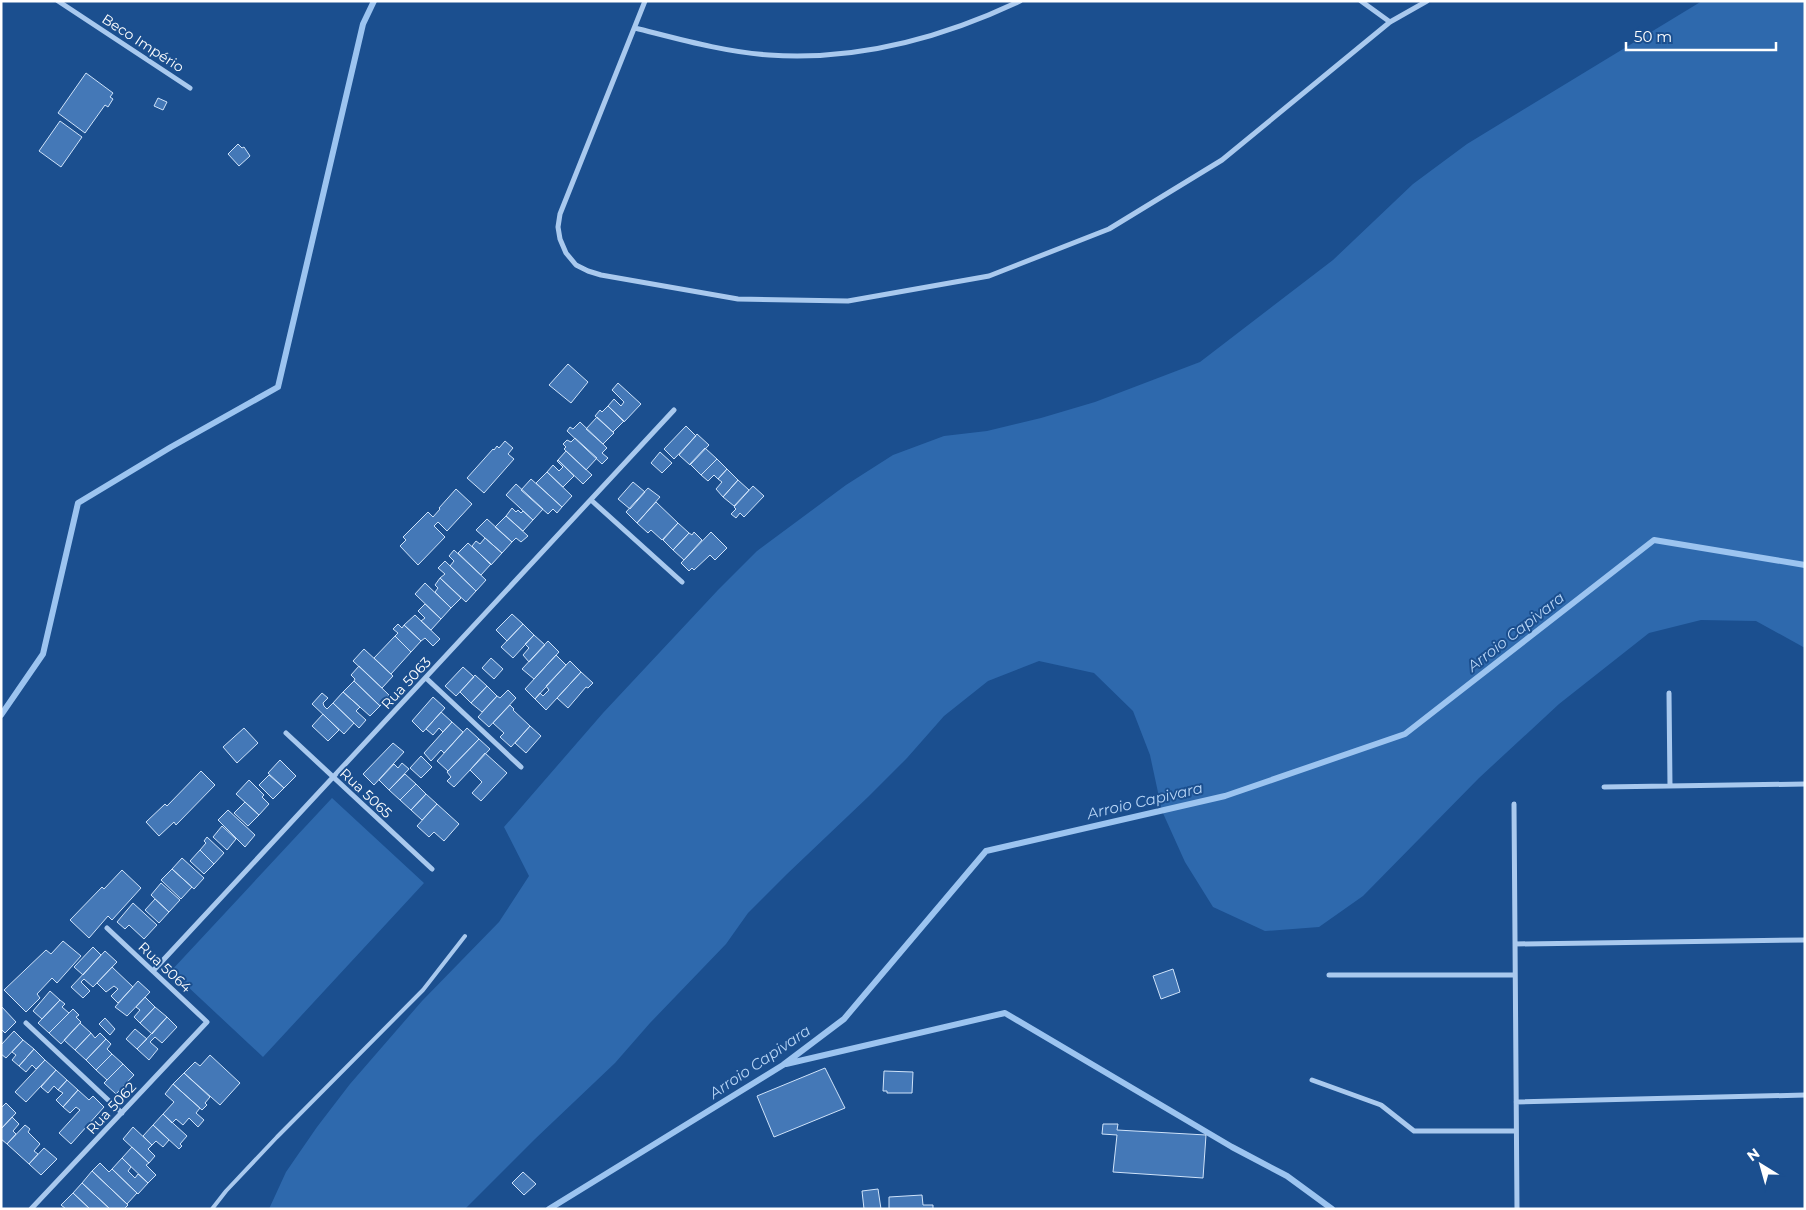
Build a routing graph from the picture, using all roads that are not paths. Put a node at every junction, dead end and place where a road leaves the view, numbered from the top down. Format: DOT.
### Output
graph roads {
  1 [pos="645,1"];
  2 [pos="1020,1"];
  3 [pos="1361,1"];
  4 [pos="1427,1"];
  5 [pos="62,2"];
  6 [pos="1390,22"];
  7 [pos="635,28"];
  8 [pos="190,88"];
  9 [pos="674,410"];
  10 [pos="591,500"];
  11 [pos="682,582"];
  12 [pos="426,678"];
  13 [pos="1670,693"];
  14 [pos="286,733"];
  15 [pos="521,767"];
  16 [pos="334,777"];
  17 [pos="1805,784"];
  18 [pos="1670,786"];
  19 [pos="1604,787"];
  20 [pos="1514,804"];
  21 [pos="432,869"];
  22 [pos="107,928"];
  23 [pos="465,936"];
  24 [pos="1805,940"];
  25 [pos="1515,944"];
  26 [pos="153,971"];
  27 [pos="1329,975"];
  28 [pos="1515,975"];
  29 [pos="207,1022"];
  30 [pos="26,1024"];
  31 [pos="1312,1080"];
  32 [pos="1805,1096"];
  33 [pos="1516,1102"];
  34 [pos="122,1113"];
  35 [pos="1516,1131"];
  36 [pos="32,1209"];
  37 [pos="212,1209"];
  38 [pos="1517,1209"];
  1 -- 7 [label="street"];
  2 -- 7 [label="street"];
  3 -- 6 [label="street"];
  4 -- 6 [label="street"];
  5 -- 8 [label="street, Beco Império"];
  6 -- 7 [label="street"];
  9 -- 10 [label="street, Rua 5063"];
  10 -- 11 [label="street"];
  10 -- 12 [label="street, Rua 5063"];
  12 -- 15 [label="street"];
  12 -- 16 [label="street, Rua 5063"];
  13 -- 18 [label="street"];
  14 -- 16 [label="street, Rua 5065"];
  16 -- 21 [label="street, Rua 5065"];
  16 -- 26 [label="street, Rua 5063"];
  17 -- 18 [label="street"];
  18 -- 19 [label="street"];
  20 -- 25 [label="street"];
  22 -- 26 [label="street, Rua 5064"];
  23 -- 37 [label="lane"];
  24 -- 25 [label="street"];
  25 -- 28 [label="street"];
  26 -- 29 [label="street, Rua 5064"];
  27 -- 28 [label="street"];
  28 -- 33 [label="street"];
  29 -- 34 [label="street, Rua 5062"];
  30 -- 34 [label="street"];
  31 -- 35 [label="street"];
  32 -- 33 [label="street"];
  33 -- 35 [label="street"];
  34 -- 36 [label="street, Rua 5062"];
  35 -- 38 [label="street"];
}
